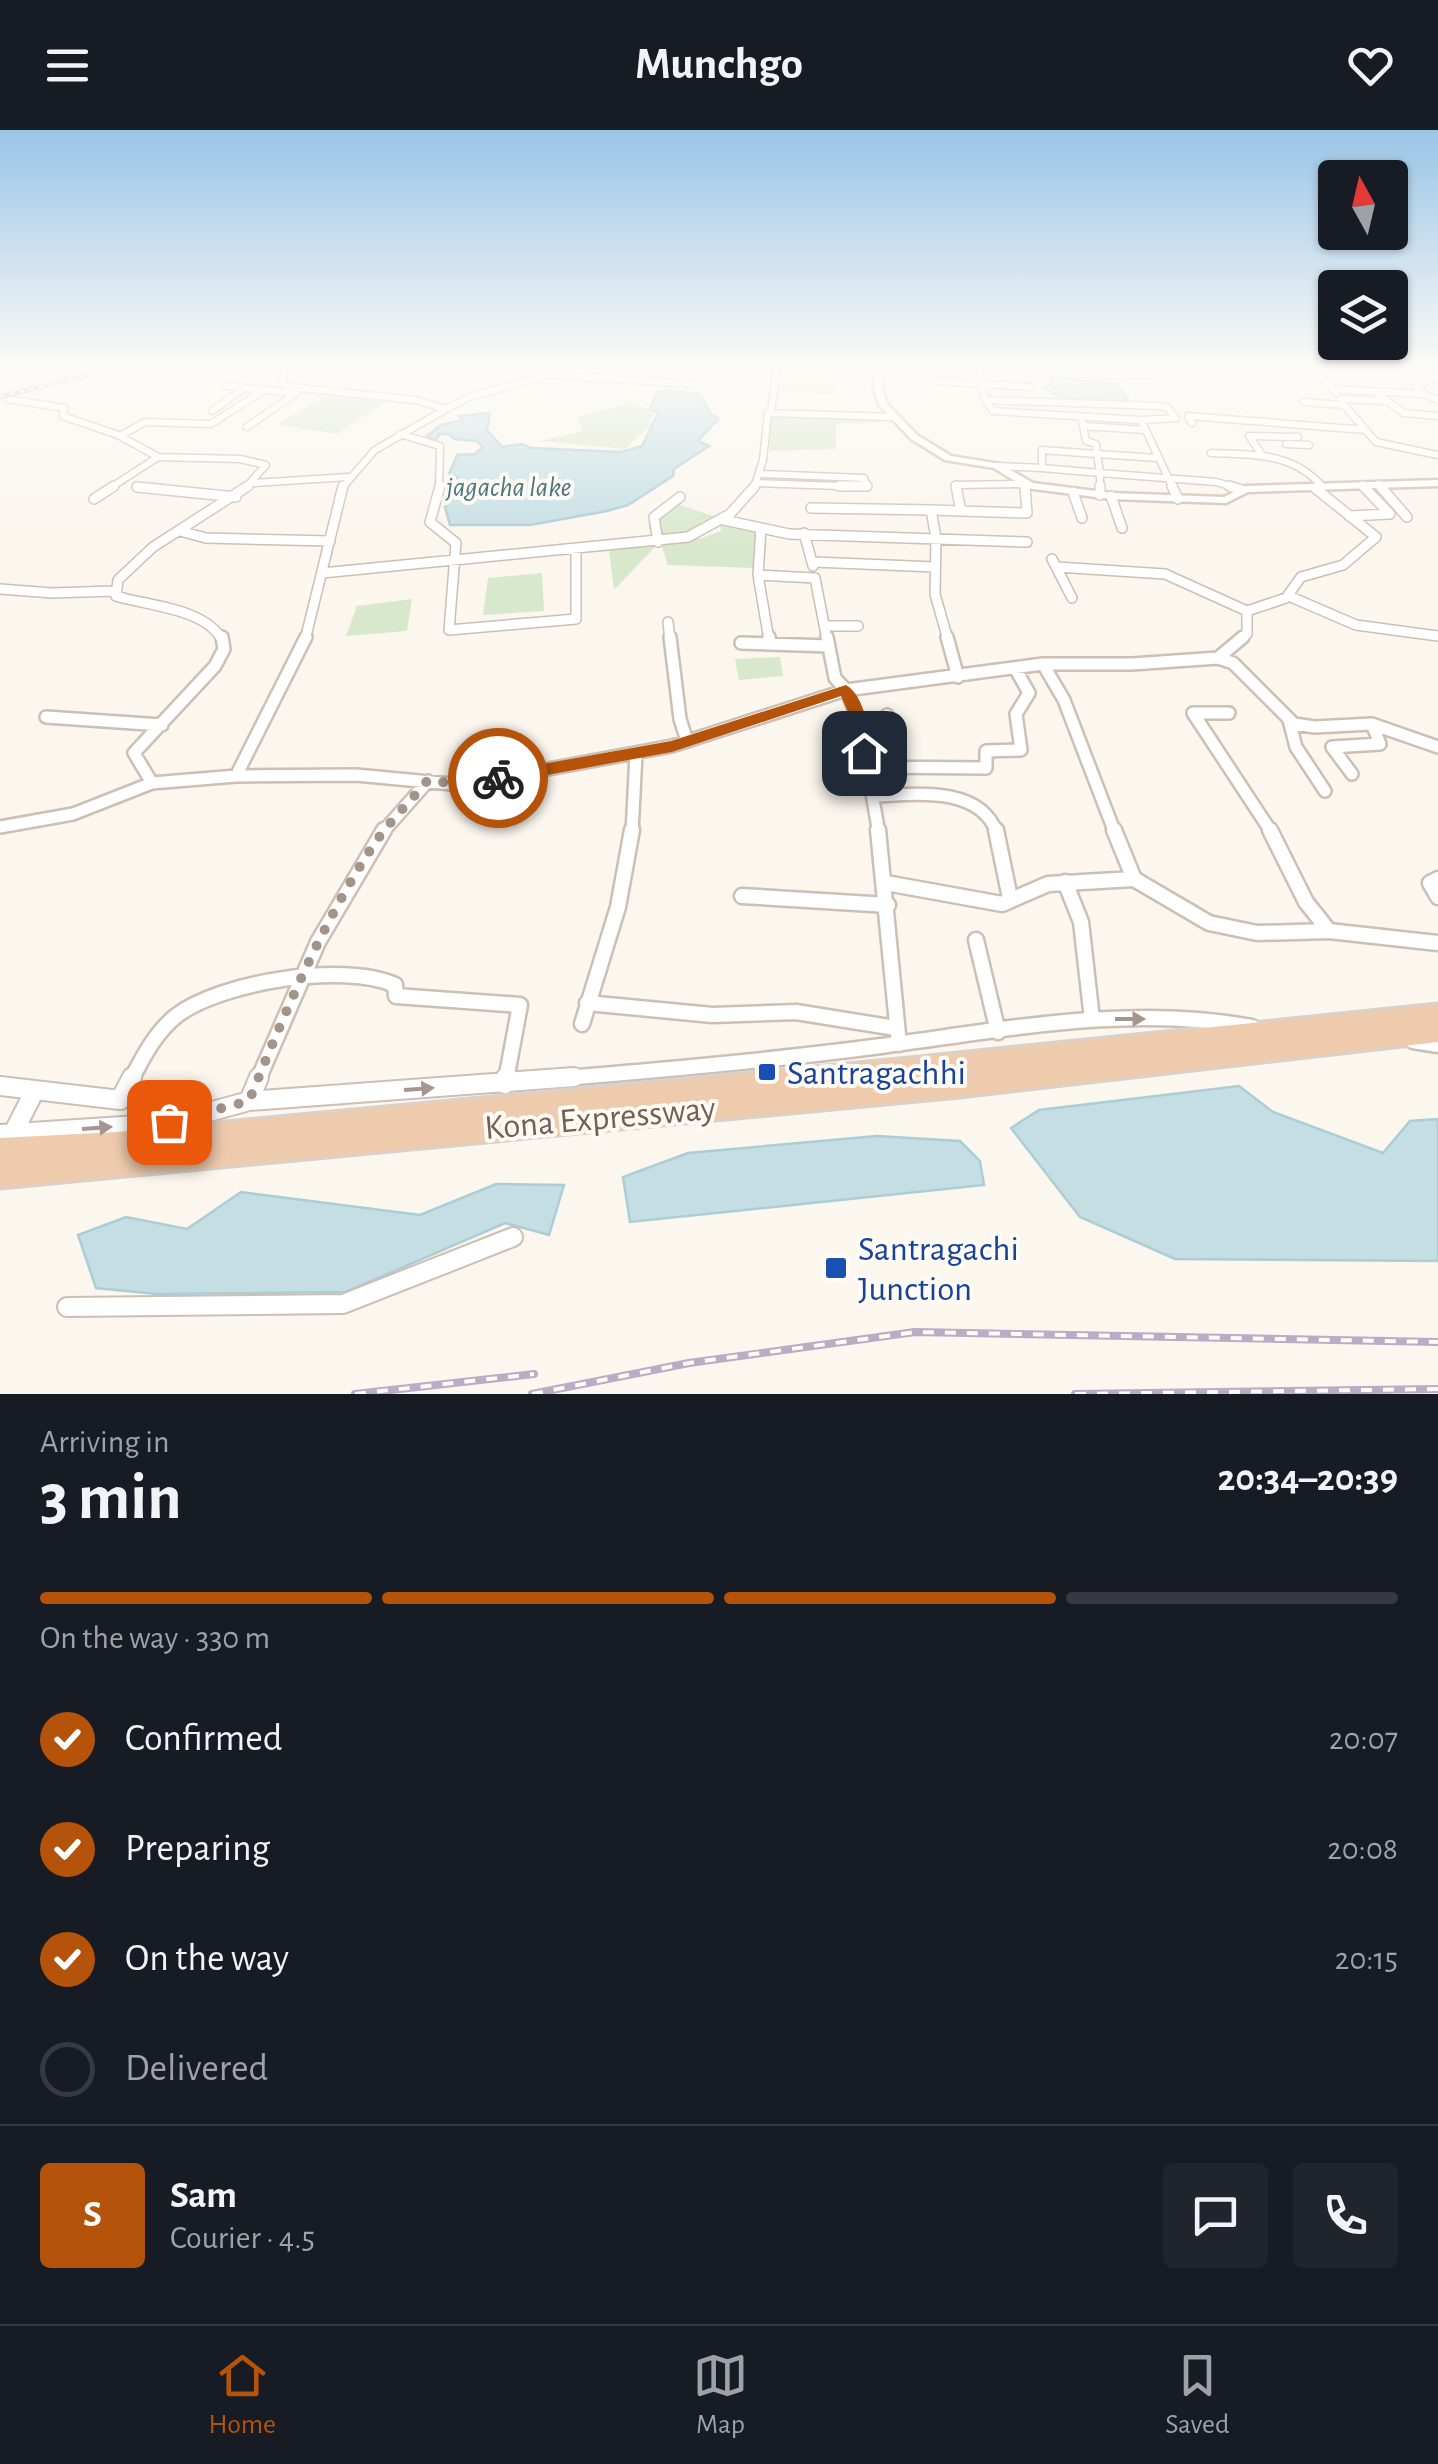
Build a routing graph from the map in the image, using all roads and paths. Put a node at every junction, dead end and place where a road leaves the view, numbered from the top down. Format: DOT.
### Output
graph roads {
  1 [pos="97,428"];
  2 [pos="134,428"];
  3 [pos="411,428"];
  4 [pos="768,428"];
  5 [pos="907,428"];
  6 [pos="1083,428"];
  7 [pos="1131,428"];
  8 [pos="1340,428"];
  9 [pos="1145,430"];
  10 [pos="1366,430"];
  11 [pos="400,434"];
  12 [pos="120,436"];
  13 [pos="1298,438"];
  14 [pos="1252,441"];
  15 [pos="1309,445"];
  16 [pos="1097,454"];
  17 [pos="1211,454"];
  18 [pos="1262,454"];
  19 [pos="1438,455"];
  20 [pos="158,457"];
  21 [pos="1158,458"];
  22 [pos="991,465"];
  23 [pos="1042,468"];
  24 [pos="1100,473"];
  25 [pos="348,476"];
  26 [pos="759,479"];
  27 [pos="1167,479"];
  28 [pos="1438,483"];
  29 [pos="254,484"];
  30 [pos="1025,484"];
  31 [pos="1378,484"];
  32 [pos="1362,485"];
  33 [pos="990,486"];
  34 [pos="137,487"];
  35 [pos="1319,488"];
  36 [pos="1242,490"];
  37 [pos="1073,492"];
  38 [pos="680,496"];
  39 [pos="1106,496"];
  40 [pos="236,497"];
  41 [pos="94,499"];
  42 [pos="1178,499"];
  43 [pos="812,508"];
  44 [pos="931,510"];
  45 [pos="961,511"];
  46 [pos="1349,516"];
  47 [pos="1407,517"];
  48 [pos="1082,518"];
  49 [pos="724,520"];
  50 [pos="761,528"];
  51 [pos="1122,528"];
  52 [pos="180,531"];
  53 [pos="804,533"];
  54 [pos="936,538"];
  55 [pos="330,541"];
  56 [pos="658,542"];
  57 [pos="1026,542"];
  58 [pos="576,550"];
  59 [pos="452,561"];
  60 [pos="814,562"];
  61 [pos="935,567"];
  62 [pos="322,572"];
  63 [pos="758,575"];
  64 [pos="815,578"];
  65 [pos="0,588"];
  66 [pos="113,591"];
  67 [pos="1292,597"];
  68 [pos="1072,598"];
  69 [pos="1247,612"];
  70 [pos="668,622"];
  71 [pos="825,626"];
  72 [pos="858,626"];
  73 [pos="1438,636"];
  74 [pos="740,643"];
  75 [pos="770,643"];
  76 [pos="829,646"];
  77 [pos="1218,658"];
  78 [pos="1044,664"];
  79 [pos="1016,668"];
  80 [pos="958,677"];
  81 [pos="846,690"];
  82 [pos="1229,713"];
  83 [pos="887,715"];
  84 [pos="46,717"];
  85 [pos="1289,720"];
  86 [pos="1372,724"];
  87 [pos="162,725"];
  88 [pos="687,741"];
  89 [pos="1438,747"];
  90 [pos="636,754"];
  91 [pos="869,767"];
  92 [pos="897,767"];
  93 [pos="1352,774"];
  94 [pos="236,776"];
  95 [pos="428,780"];
  96 [pos="152,783"];
  97 [pos="1324,791"];
  98 [pos="875,796"];
  99 [pos="0,827"];
  100 [pos="1134,878"];
  101 [pos="1438,879"];
  102 [pos="1065,882"];
  103 [pos="886,883"];
  104 [pos="742,896"];
  105 [pos="1010,898"];
  106 [pos="1438,898"];
  107 [pos="888,905"];
  108 [pos="1329,931"];
  109 [pos="976,940"];
  110 [pos="1438,943"];
  111 [pos="298,981"];
  112 [pos="586,1003"];
  113 [pos="1438,1016"];
  114 [pos="1092,1019"];
  115 [pos="582,1024"];
  116 [pos="1438,1029"];
  117 [pos="998,1032"];
  118 [pos="1279,1032"];
  119 [pos="1392,1034"];
  120 [pos="897,1036"];
  121 [pos="1438,1044"];
  122 [pos="970,1073"];
  123 [pos="505,1084"];
  124 [pos="0,1086"];
  125 [pos="35,1090"];
  126 [pos="249,1101"];
  127 [pos="3,1151"];
  128 [pos="513,1237"];
  129 [pos="67,1307"];
  1 -- 12 [label="street"];
  2 -- 12 [label="street"];
  3 -- 11 [label="street"];
  4 -- 26 [label="street"];
  5 -- 22 [label="main road"];
  6 -- 16 [label="street"];
  7 -- 9 [label="street"];
  8 -- 10 [label="street"];
  9 -- 21 [label="street"];
  10 -- 19 [label="street"];
  11 -- 25 [label="street"];
  11 -- 59 [label="street"];
  12 -- 20 [label="street"];
  13 -- 14 [label="street"];
  14 -- 15 [label="street"];
  14 -- 18 [label="street"];
  16 -- 21 [label="street"];
  16 -- 23 [label="street"];
  16 -- 24 [label="street"];
  17 -- 18 [label="street"];
  18 -- 35 [label="street"];
  20 -- 29 [label="street"];
  20 -- 41 [label="street"];
  21 -- 27 [label="street"];
  22 -- 23 [label="street"];
  22 -- 30 [label="main road"];
  22 -- 33 [label="street"];
  23 -- 24 [label="street"];
  24 -- 27 [label="street"];
  24 -- 39 [label="street"];
  25 -- 29 [label="street"];
  25 -- 55 [label="street"];
  26 -- 26 [label="street"];
  26 -- 49 [label="street"];
  27 -- 36 [label="street"];
  27 -- 42 [label="street"];
  28 -- 31 [label="main road"];
  29 -- 40 [label="street"];
  30 -- 33 [label="street"];
  30 -- 37 [label="main road"];
  30 -- 45 [label="street"];
  31 -- 32 [label="main road"];
  31 -- 47 [label="street"];
  32 -- 35 [label="main road"];
  32 -- 46 [label="street"];
  33 -- 45 [label="street"];
  34 -- 40 [label="street"];
  35 -- 36 [label="main road"];
  35 -- 46 [label="street"];
  36 -- 42 [label="main road"];
  37 -- 39 [label="main road"];
  37 -- 48 [label="street"];
  38 -- 56 [label="street"];
  39 -- 42 [label="main road"];
  39 -- 51 [label="street"];
  40 -- 52 [label="street"];
  43 -- 44 [label="street"];
  44 -- 45 [label="street"];
  44 -- 54 [label="street"];
  46 -- 67 [label="street"];
  49 -- 50 [label="street"];
  49 -- 56 [label="street"];
  50 -- 53 [label="street"];
  50 -- 63 [label="street"];
  52 -- 55 [label="street"];
  52 -- 66 [label="street"];
  53 -- 54 [label="street"];
  53 -- 60 [label="street"];
  54 -- 57 [label="street"];
  54 -- 61 [label="street"];
  55 -- 62 [label="street"];
  56 -- 58 [label="street"];
  58 -- 59 [label="street"];
  58 -- 59 [label="street"];
  59 -- 62 [label="street"];
  60 -- 61 [label="street"];
  60 -- 64 [label="street"];
  61 -- 80 [label="street"];
  62 -- 94 [label="street"];
  63 -- 64 [label="street"];
  63 -- 75 [label="street"];
  64 -- 71 [label="street"];
  65 -- 66 [label="street"];
  66 -- 87 [label="street"];
  67 -- 69 [label="street"];
  67 -- 73 [label="street"];
  68 -- 69 [label="street"];
  69 -- 77 [label="street"];
  70 -- 88 [label="street"];
  71 -- 72 [label="street"];
  71 -- 76 [label="street"];
  74 -- 75 [label="street"];
  75 -- 76 [label="street"];
  76 -- 81 [label="street"];
  77 -- 78 [label="street"];
  77 -- 85 [label="street"];
  78 -- 79 [label="street"];
  78 -- 100 [label="street"];
  79 -- 80 [label="street"];
  79 -- 92 [label="street"];
  80 -- 81 [label="street"];
  81 -- 88 [label="street"];
  81 -- 91 [label="street"];
  82 -- 108 [label="street"];
  83 -- 92 [label="street"];
  84 -- 87 [label="street"];
  85 -- 86 [label="street"];
  85 -- 97 [label="street"];
  86 -- 89 [label="street"];
  86 -- 93 [label="street"];
  87 -- 96 [label="street"];
  88 -- 90 [label="street"];
  90 -- 95 [label="street"];
  90 -- 112 [label="street"];
  91 -- 92 [label="street"];
  91 -- 98 [label="street"];
  94 -- 95 [label="street"];
  94 -- 96 [label="street"];
  95 -- 111 [label="street"];
  96 -- 99 [label="street"];
  98 -- 103 [label="street"];
  98 -- 105 [label="street"];
  100 -- 102 [label="street"];
  100 -- 108 [label="street"];
  101 -- 106 [label="street"];
  102 -- 105 [label="street"];
  102 -- 114 [label="street"];
  103 -- 105 [label="street"];
  103 -- 107 [label="street"];
  104 -- 107 [label="street"];
  107 -- 120 [label="street"];
  108 -- 110 [label="street"];
  109 -- 117 [label="street"];
  111 -- 123 [label="street"];
  111 -- 125 [label="street"];
  111 -- 126 [label="street"];
  112 -- 115 [label="street"];
  112 -- 120 [label="street"];
  113 -- 118 [label="highway, Kona Expressway"];
  114 -- 117 [label="street"];
  114 -- 118 [label="street, one-way"];
  116 -- 119 [label="highway, Kona Expressway"];
  117 -- 120 [label="street"];
  118 -- 122 [label="highway, Kona Expressway"];
  119 -- 121 [label="street"];
  119 -- 122 [label="highway, Kona Expressway"];
  120 -- 123 [label="street"];
  122 -- 127 [label="highway, Kona Expressway"];
  126 -- 123 [label="street, one-way"];
  124 -- 125 [label="street"];
  125 -- 127 [label="street"];
  127 -- 126 [label="street, one-way"];
  128 -- 129 [label="street"];
}
